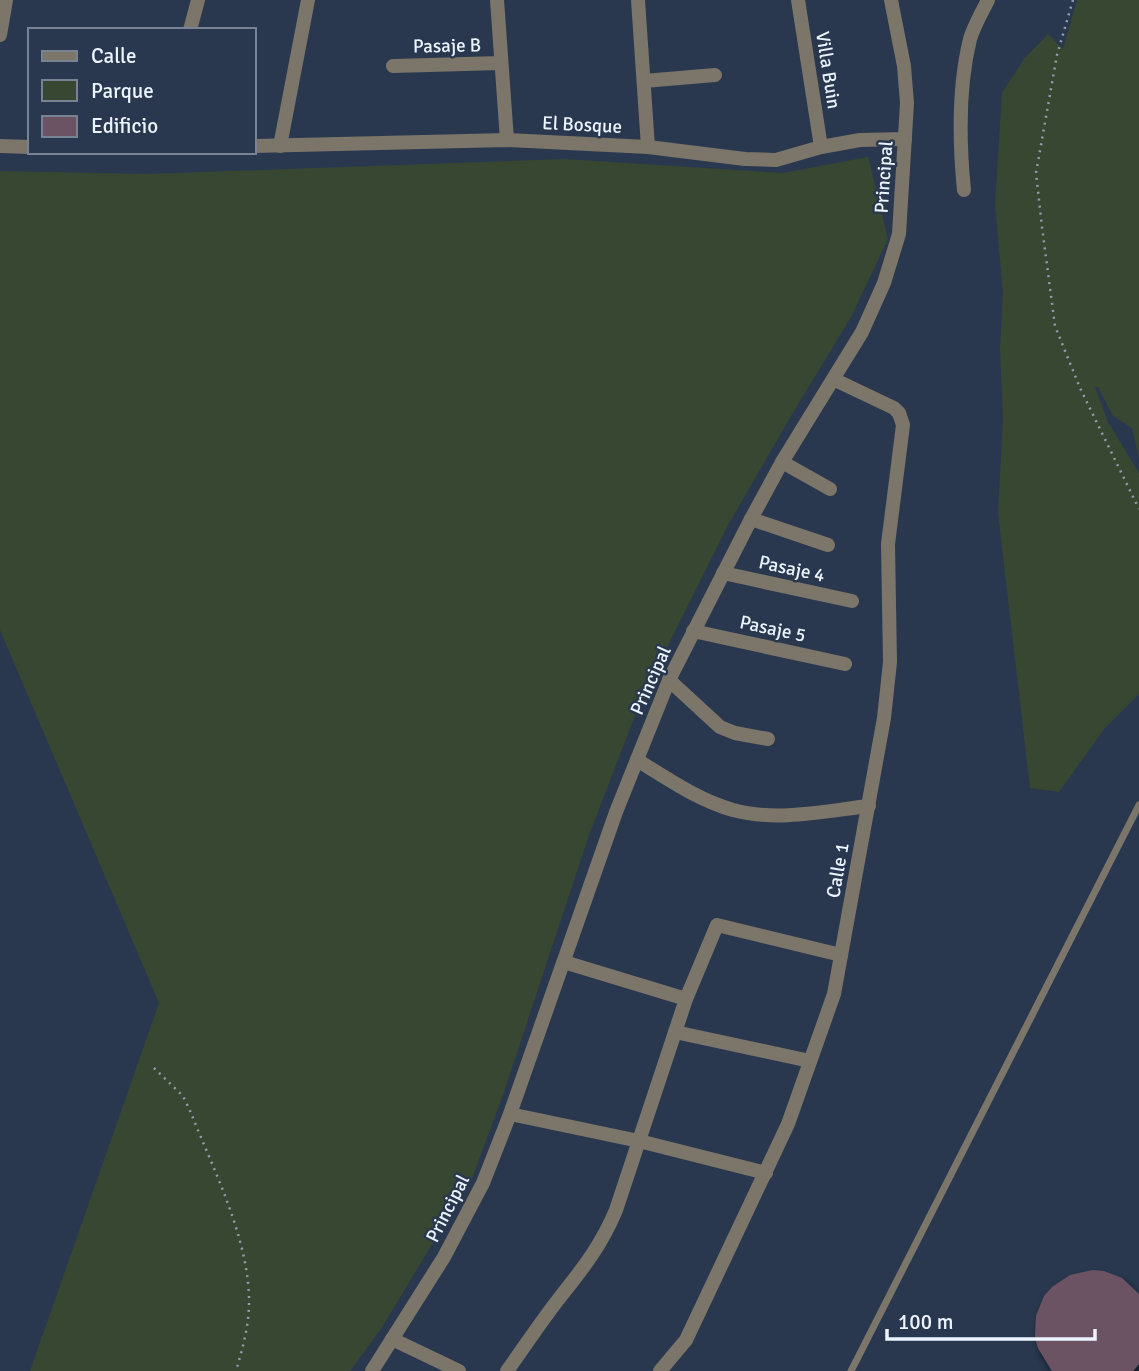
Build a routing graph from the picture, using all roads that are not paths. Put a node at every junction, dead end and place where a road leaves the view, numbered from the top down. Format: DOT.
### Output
graph roads {
  1 [pos="6,0"];
  2 [pos="198,0"];
  3 [pos="308,0"];
  4 [pos="496,0"];
  5 [pos="638,0"];
  6 [pos="798,0"];
  7 [pos="891,0"];
  8 [pos="989,0"];
  9 [pos="191,28"];
  10 [pos="0,32"];
  11 [pos="501,63"];
  12 [pos="393,65"];
  13 [pos="715,75"];
  14 [pos="644,81"];
  15 [pos="507,139"];
  16 [pos="905,139"];
  17 [pos="0,146"];
  18 [pos="256,146"];
  19 [pos="280,146"];
  20 [pos="28,147"];
  21 [pos="821,147"];
  22 [pos="648,148"];
  23 [pos="964,190"];
  24 [pos="834,379"];
  25 [pos="782,461"];
  26 [pos="830,489"];
  27 [pos="751,519"];
  28 [pos="828,545"];
  29 [pos="723,573"];
  30 [pos="852,601"];
  31 [pos="693,631"];
  32 [pos="845,664"];
  33 [pos="668,680"];
  34 [pos="768,739"];
  35 [pos="637,760"];
  36 [pos="1139,805"];
  37 [pos="869,806"];
  38 [pos="841,955"];
  39 [pos="564,962"];
  40 [pos="686,999"];
  41 [pos="675,1032"];
  42 [pos="810,1061"];
  43 [pos="510,1114"];
  44 [pos="639,1141"];
  45 [pos="766,1173"];
  46 [pos="392,1339"];
  47 [pos="372,1371"];
  48 [pos="459,1371"];
  49 [pos="508,1371"];
  50 [pos="660,1371"];
  51 [pos="851,1371"];
  1 -- 10 [label="street"];
  2 -- 9 [label="street"];
  3 -- 19 [label="street"];
  4 -- 11 [label="street"];
  5 -- 14 [label="street"];
  6 -- 21 [label="street, Villa Buin"];
  7 -- 16 [label="street, Principal"];
  8 -- 23 [label="street"];
  11 -- 12 [label="street, Pasaje B"];
  11 -- 15 [label="street"];
  13 -- 14 [label="street"];
  14 -- 22 [label="street"];
  15 -- 19 [label="street, El Bosque"];
  15 -- 22 [label="street, El Bosque"];
  16 -- 21 [label="street, El Bosque"];
  16 -- 24 [label="street, Principal"];
  17 -- 20 [label="street"];
  18 -- 19 [label="street, El Bosque"];
  21 -- 22 [label="street, El Bosque"];
  24 -- 25 [label="street, Principal"];
  24 -- 37 [label="street, Calle 1"];
  25 -- 26 [label="street"];
  25 -- 27 [label="street, Principal"];
  27 -- 28 [label="street"];
  27 -- 29 [label="street, Principal"];
  29 -- 30 [label="street, Pasaje 4"];
  29 -- 31 [label="street, Principal"];
  31 -- 32 [label="street, Pasaje 5"];
  31 -- 33 [label="street, Principal"];
  33 -- 34 [label="street"];
  33 -- 35 [label="street, Principal"];
  35 -- 37 [label="street"];
  35 -- 39 [label="street, Principal"];
  36 -- 51 [label="lane"];
  37 -- 38 [label="street, Calle 1"];
  38 -- 40 [label="street"];
  38 -- 42 [label="street, Calle 1"];
  39 -- 40 [label="street"];
  39 -- 43 [label="street, Principal"];
  40 -- 41 [label="street"];
  41 -- 42 [label="street"];
  41 -- 44 [label="street"];
  42 -- 45 [label="street, Calle 1"];
  43 -- 44 [label="street"];
  43 -- 46 [label="street, Principal"];
  44 -- 45 [label="street"];
  44 -- 49 [label="street"];
  45 -- 50 [label="street, Calle 1"];
  46 -- 47 [label="street, Principal"];
  46 -- 48 [label="street"];
}
